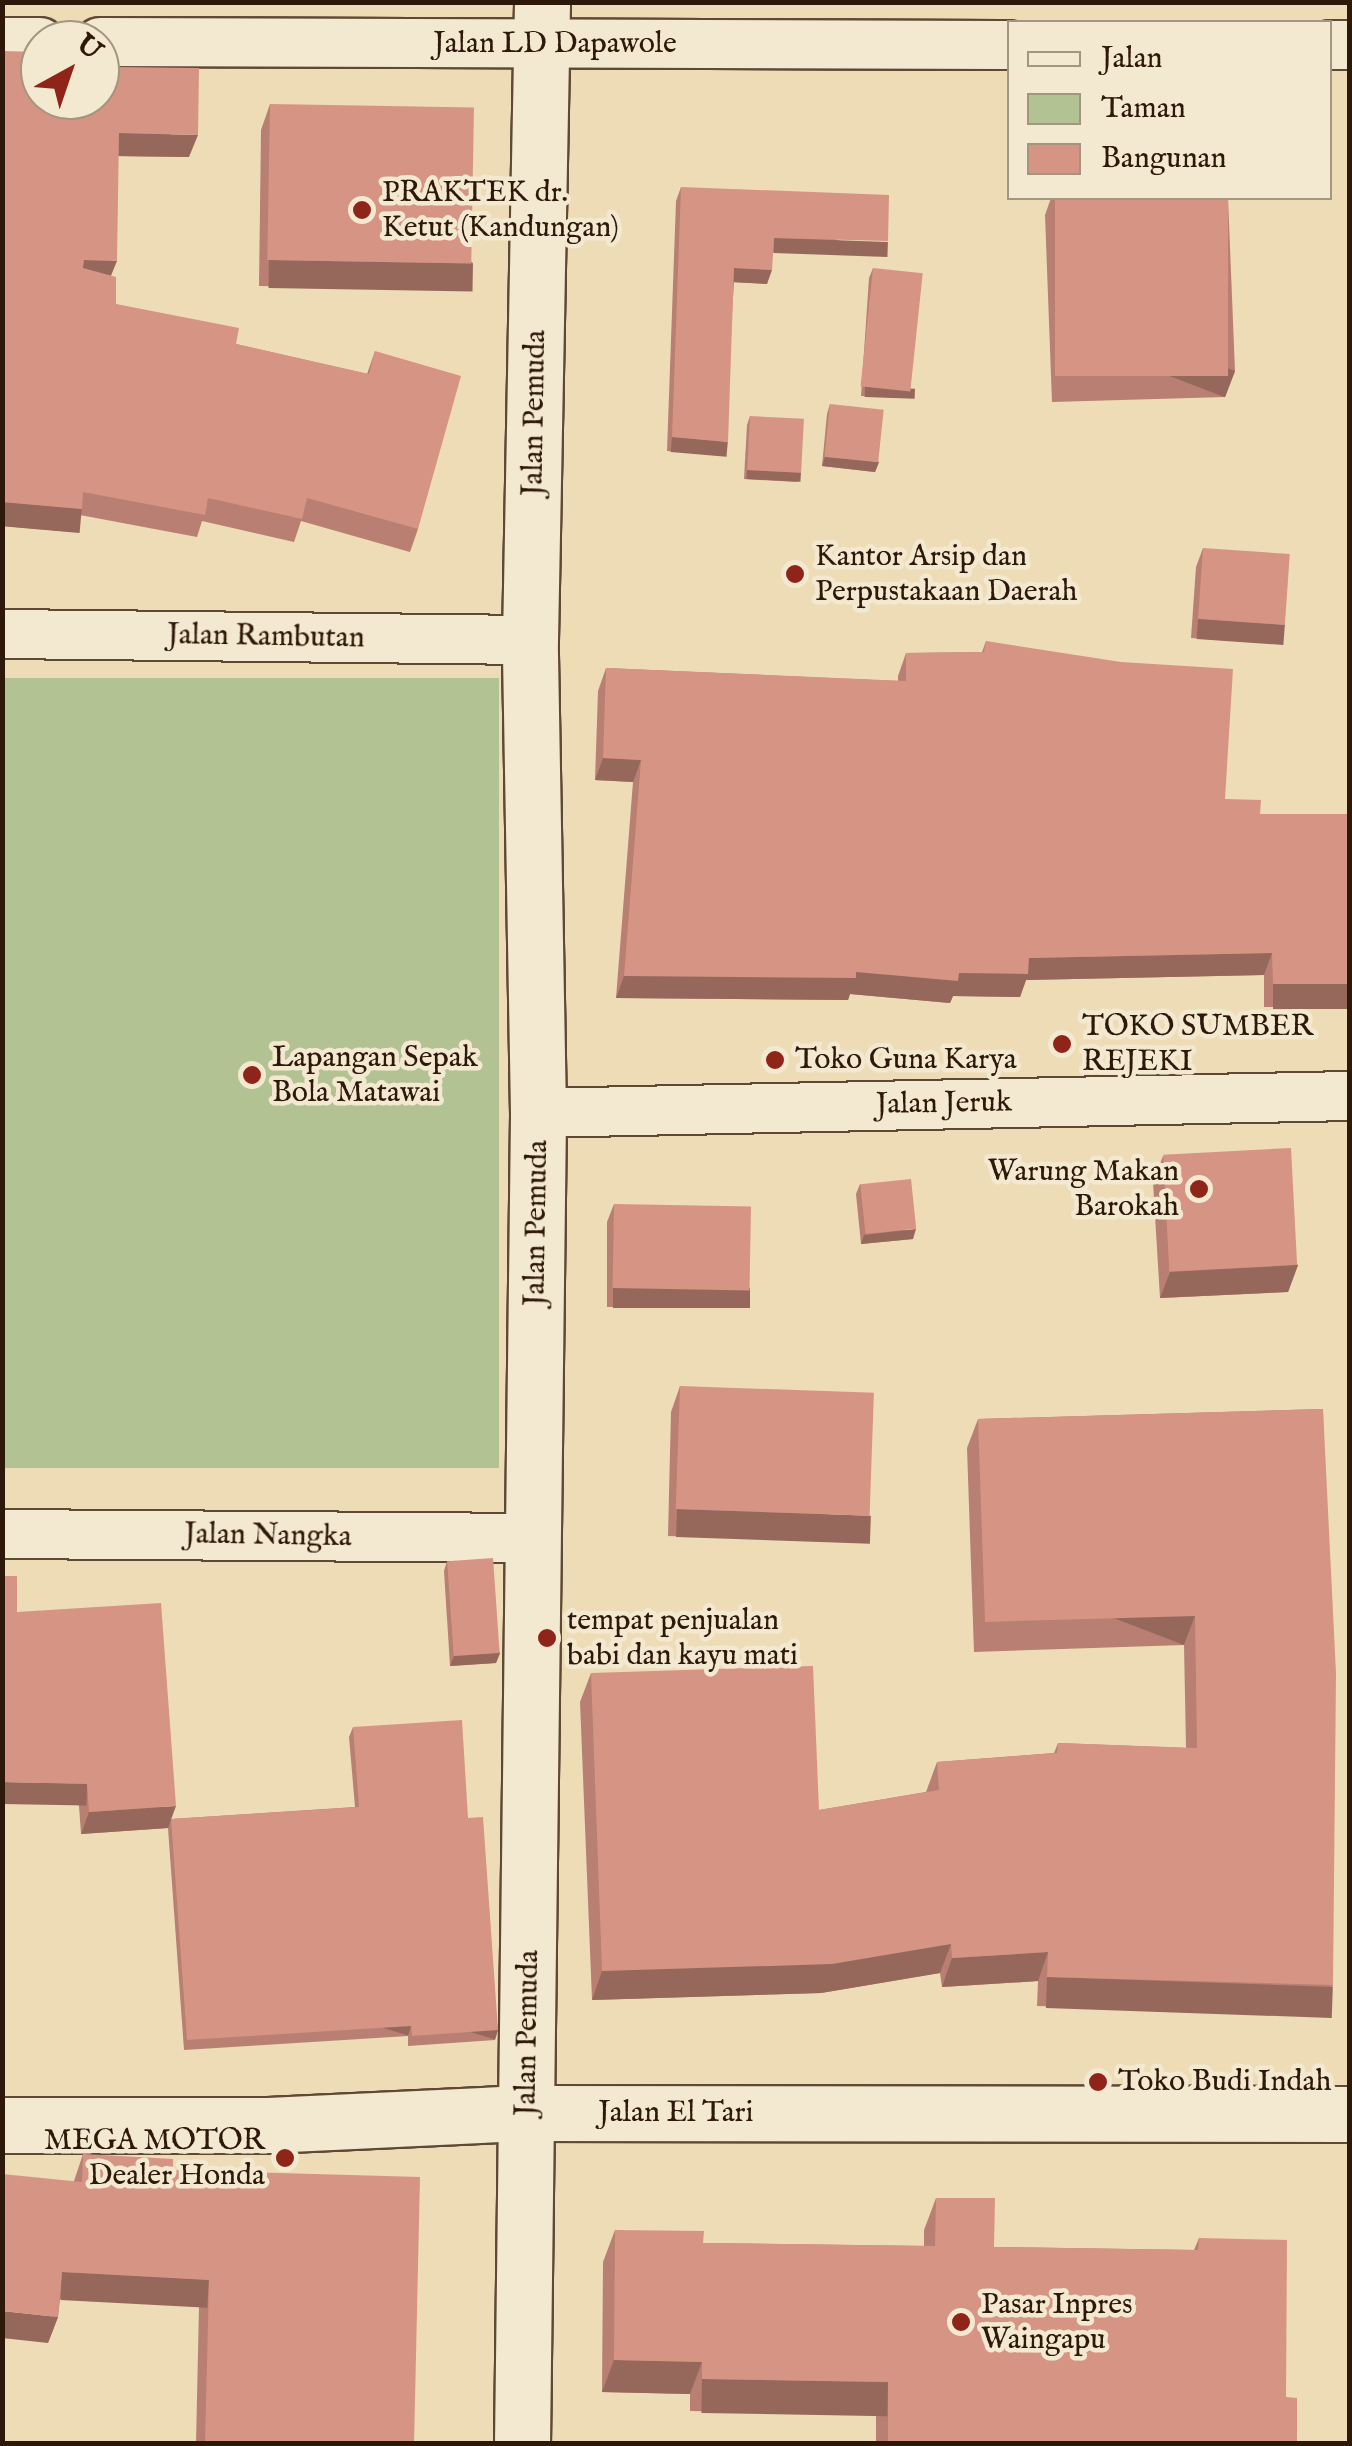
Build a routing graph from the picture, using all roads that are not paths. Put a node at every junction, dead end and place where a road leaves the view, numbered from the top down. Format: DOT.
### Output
graph roads {
  1 [pos="542,23"];
  2 [pos="120,41"];
  3 [pos="1007,45"];
  4 [pos="2,634"];
  5 [pos="530,640"];
  6 [pos="1350,1096"];
  7 [pos="538,1113"];
  8 [pos="2,1534"];
  9 [pos="534,1538"];
  10 [pos="527,2114"];
  11 [pos="1350,2114"];
  12 [pos="2,2125"];
  13 [pos="522,2444"];
  1 -- 2 [label="street, Jalan LD Dapawole"];
  1 -- 3 [label="street, Jalan LD Dapawole"];
  1 -- 5 [label="street, Jalan Pemuda"];
  4 -- 5 [label="street, Jalan Rambutan"];
  5 -- 7 [label="street, Jalan Pemuda"];
  6 -- 7 [label="street, Jalan Jeruk"];
  7 -- 9 [label="street, Jalan Pemuda"];
  8 -- 9 [label="street, Jalan Nangka"];
  9 -- 10 [label="street, Jalan Pemuda"];
  10 -- 11 [label="street, Jalan El Tari"];
  10 -- 12 [label="street, Jalan El Tari"];
  10 -- 13 [label="street, Jalan Pemuda"];
}
